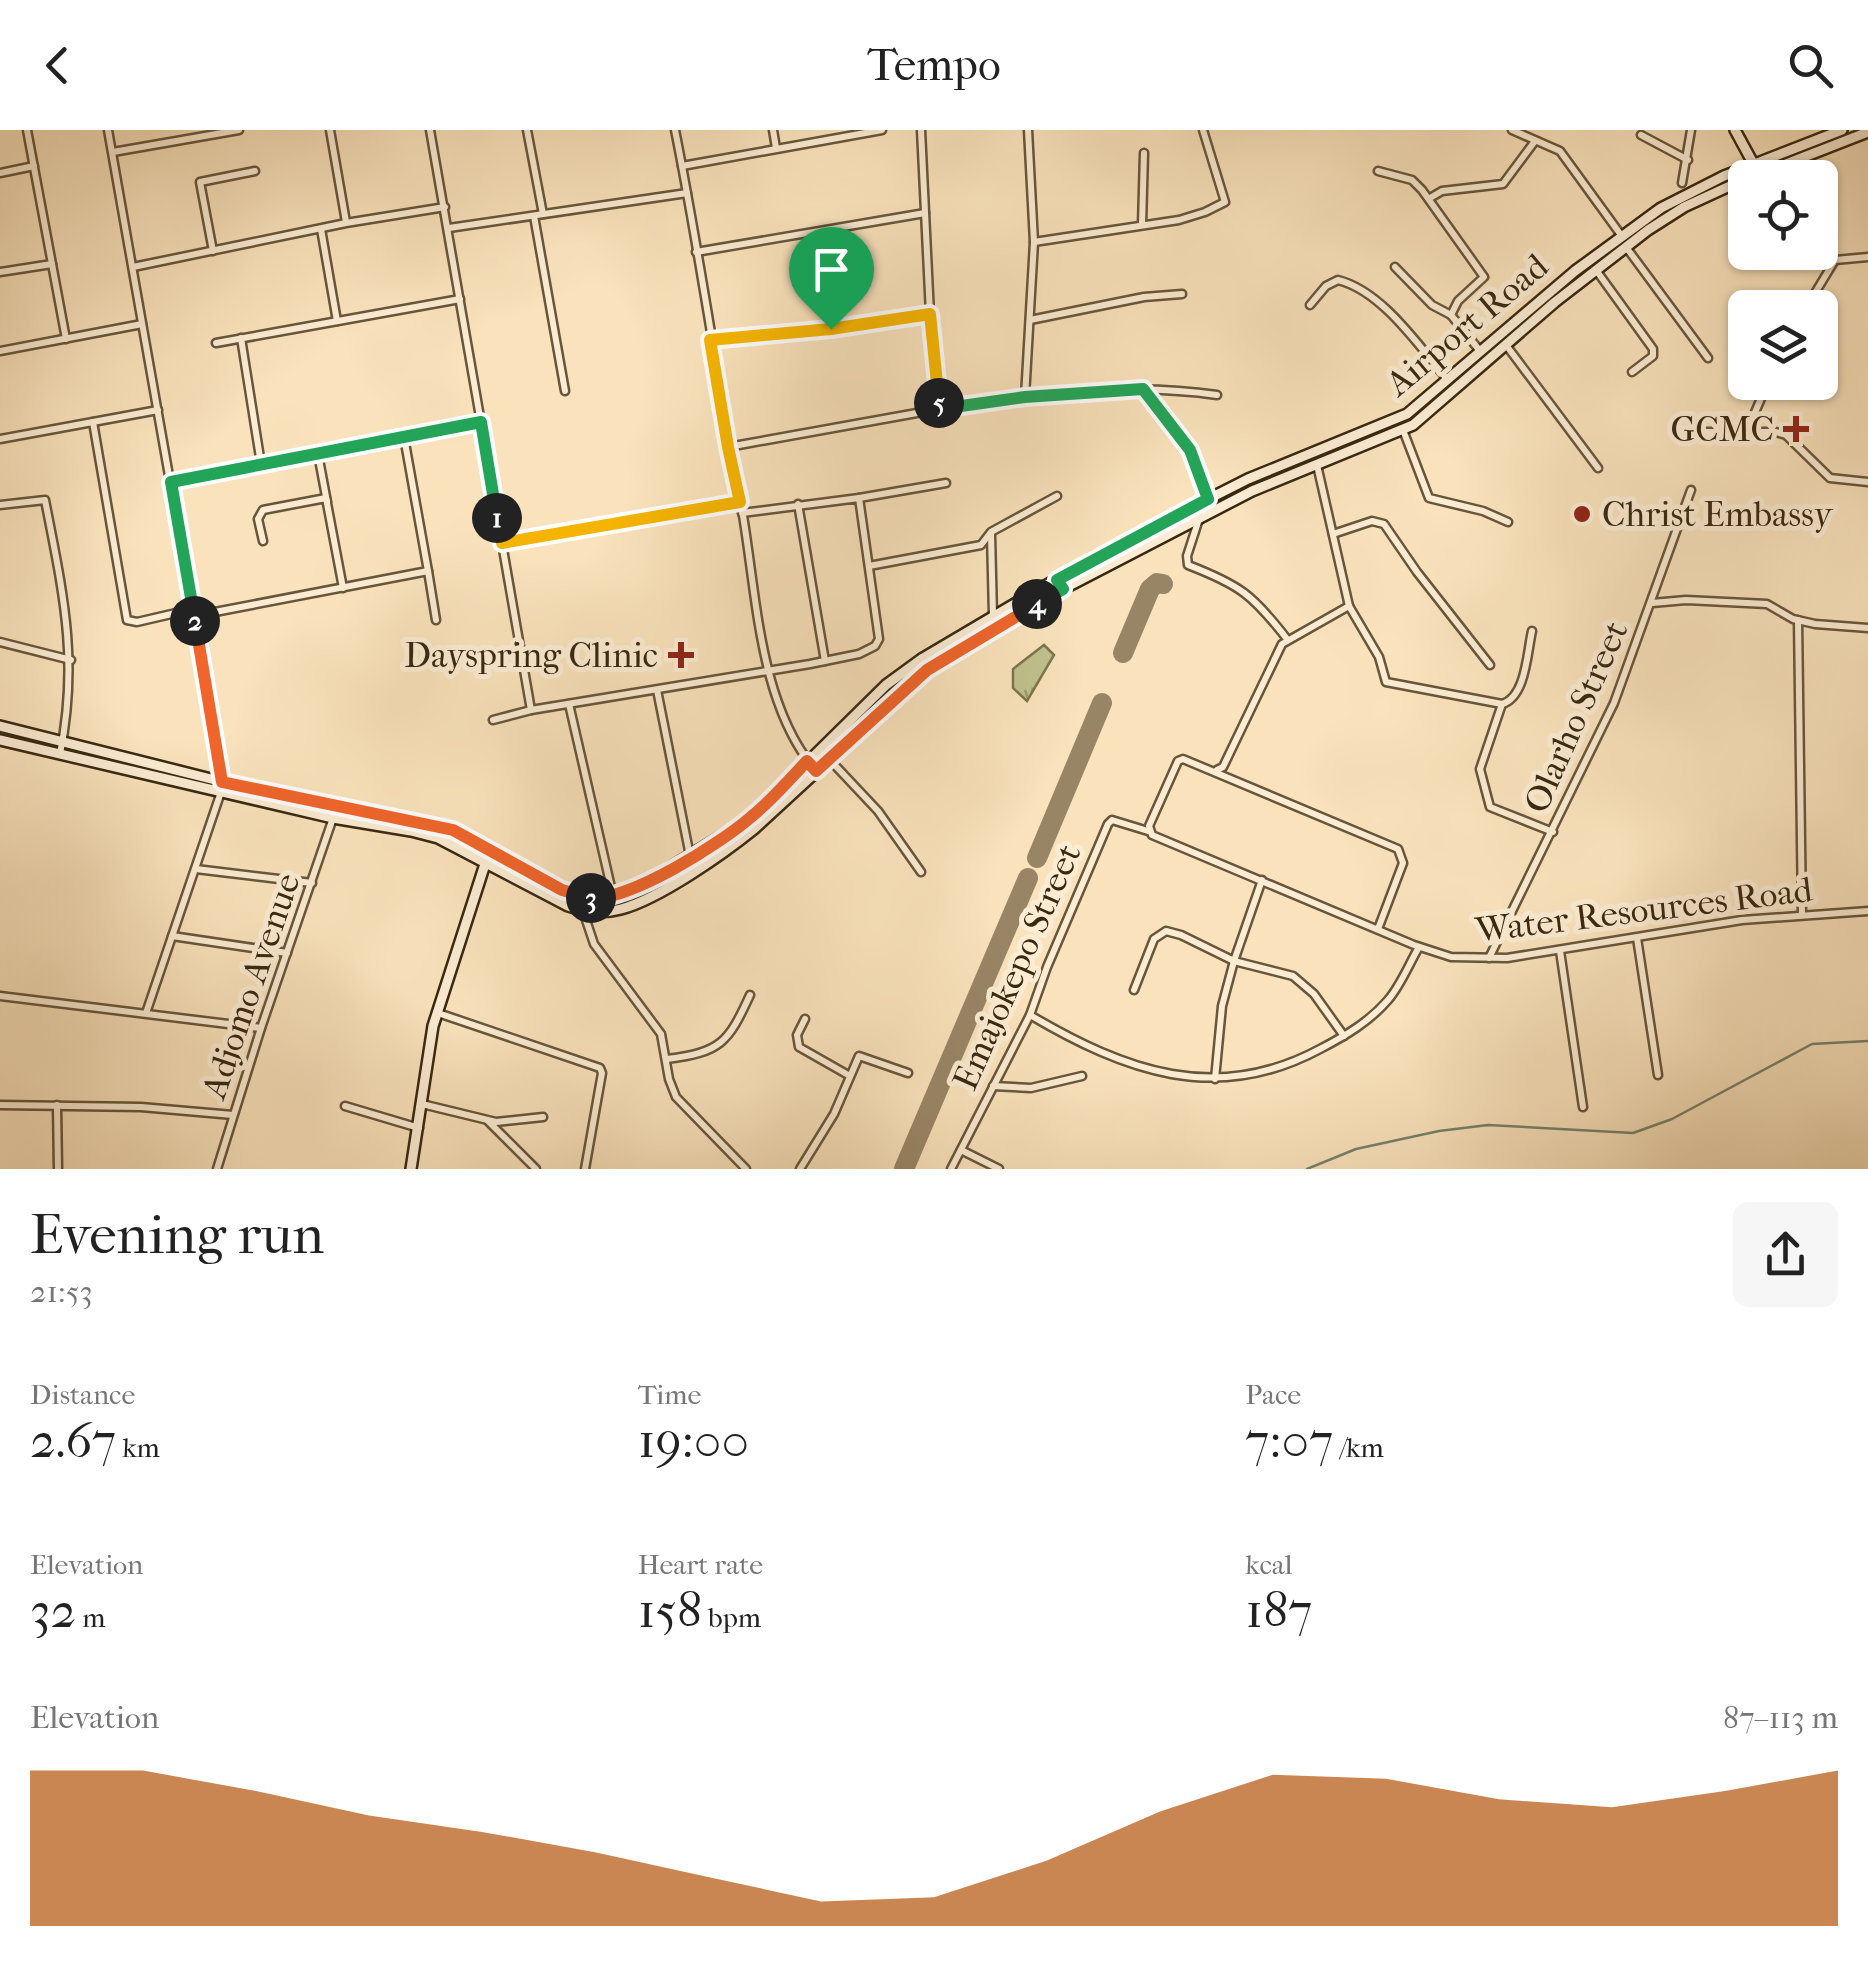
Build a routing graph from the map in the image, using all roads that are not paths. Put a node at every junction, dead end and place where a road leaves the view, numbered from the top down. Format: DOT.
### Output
graph roads {
  1 [pos="27,130"];
  2 [pos="108,130"];
  3 [pos="239,130"];
  4 [pos="330,130"];
  5 [pos="430,130"];
  6 [pos="526,130"];
  7 [pos="675,130"];
  8 [pos="773,130"];
  9 [pos="882,130"];
  10 [pos="921,130"];
  11 [pos="1028,130"];
  12 [pos="1203,130"];
  13 [pos="1512,130"];
  14 [pos="1691,130"];
  15 [pos="1735,130"];
  16 [pos="1842,130"];
  17 [pos="1868,132"];
  18 [pos="1641,135"];
  19 [pos="1536,141"];
  20 [pos="776,148"];
  21 [pos="112,152"];
  22 [pos="1144,153"];
  23 [pos="1688,160"];
  24 [pos="1751,160"];
  25 [pos="1769,160"];
  26 [pos="1795,160"];
  27 [pos="34,166"];
  28 [pos="682,166"];
  29 [pos="255,171"];
  30 [pos="1378,171"];
  31 [pos="0,172"];
  32 [pos="1728,177"];
  33 [pos="1682,183"];
  34 [pos="1728,187"];
  35 [pos="687,193"];
  36 [pos="1430,198"];
  37 [pos="446,207"];
  38 [pos="926,213"];
  39 [pos="538,215"];
  40 [pos="346,222"];
  41 [pos="1142,225"];
  42 [pos="450,228"];
  43 [pos="320,229"];
  44 [pos="817,232"];
  45 [pos="1622,235"];
  46 [pos="1034,242"];
  47 [pos="1626,247"];
  48 [pos="212,251"];
  49 [pos="696,252"];
  50 [pos="1868,258"];
  51 [pos="52,264"];
  52 [pos="1394,267"];
  53 [pos="132,268"];
  54 [pos="1596,270"];
  55 [pos="1575,271"];
  56 [pos="0,272"];
  57 [pos="1583,280"];
  58 [pos="1817,290"];
  59 [pos="1182,294"];
  60 [pos="460,298"];
  61 [pos="1310,305"];
  62 [pos="930,314"];
  63 [pos="1452,316"];
  64 [pos="336,320"];
  65 [pos="1030,320"];
  66 [pos="142,324"];
  67 [pos="831,329"];
  68 [pos="241,338"];
  69 [pos="66,339"];
  70 [pos="710,340"];
  71 [pos="216,343"];
  72 [pos="1506,345"];
  73 [pos="0,351"];
  74 [pos="1480,351"];
  75 [pos="1708,358"];
  76 [pos="1632,372"];
  77 [pos="1448,380"];
  78 [pos="1143,389"];
  79 [pos="565,391"];
  80 [pos="1216,395"];
  81 [pos="1025,397"];
  82 [pos="1760,400"];
  83 [pos="940,409"];
  84 [pos="158,410"];
  85 [pos="93,422"];
  86 [pos="481,422"];
  87 [pos="1402,430"];
  88 [pos="1747,431"];
  89 [pos="1685,432"];
  90 [pos="404,437"];
  91 [pos="0,438"];
  92 [pos="728,447"];
  93 [pos="318,454"];
  94 [pos="261,464"];
  95 [pos="1317,466"];
  96 [pos="1598,468"];
  97 [pos="171,482"];
  98 [pos="1868,482"];
  99 [pos="946,483"];
  100 [pos="1690,490"];
  101 [pos="1057,496"];
  102 [pos="858,498"];
  103 [pos="1208,499"];
  104 [pos="740,502"];
  105 [pos="798,504"];
  106 [pos="0,505"];
  107 [pos="328,508"];
  108 [pos="742,513"];
  109 [pos="1199,518"];
  110 [pos="1508,522"];
  111 [pos="991,532"];
  112 [pos="1333,534"];
  113 [pos="262,541"];
  114 [pos="502,543"];
  115 [pos="868,566"];
  116 [pos="428,571"];
  117 [pos="1060,584"];
  118 [pos="343,588"];
  119 [pos="1652,603"];
  120 [pos="1349,606"];
  121 [pos="194,612"];
  122 [pos="994,617"];
  123 [pos="436,620"];
  124 [pos="1798,620"];
  125 [pos="1868,628"];
  126 [pos="1532,632"];
  127 [pos="1286,638"];
  128 [pos="0,642"];
  129 [pos="70,660"];
  130 [pos="826,661"];
  131 [pos="1490,665"];
  132 [pos="770,672"];
  133 [pos="657,690"];
  134 [pos="569,704"];
  135 [pos="1502,704"];
  136 [pos="531,710"];
  137 [pos="492,720"];
  138 [pos="0,726"];
  139 [pos="0,740"];
  140 [pos="66,750"];
  141 [pos="829,758"];
  142 [pos="807,761"];
  143 [pos="1216,770"];
  144 [pos="816,771"];
  145 [pos="222,787"];
  146 [pos="333,818"];
  147 [pos="1148,831"];
  148 [pos="1553,832"];
  149 [pos="690,857"];
  150 [pos="486,862"];
  151 [pos="196,869"];
  152 [pos="921,872"];
  153 [pos="1262,880"];
  154 [pos="312,883"];
  155 [pos="613,896"];
  156 [pos="582,911"];
  157 [pos="1868,911"];
  158 [pos="1802,914"];
  159 [pos="1378,929"];
  160 [pos="172,936"];
  161 [pos="1636,938"];
  162 [pos="1419,946"];
  163 [pos="1560,951"];
  164 [pos="288,954"];
  165 [pos="1490,958"];
  166 [pos="1234,960"];
  167 [pos="1134,990"];
  168 [pos="750,995"];
  169 [pos="0,996"];
  170 [pos="146,1012"];
  171 [pos="438,1012"];
  172 [pos="1030,1016"];
  173 [pos="805,1019"];
  174 [pos="261,1028"];
  175 [pos="1344,1036"];
  176 [pos="667,1059"];
  177 [pos="908,1073"];
  178 [pos="1658,1075"];
  179 [pos="850,1076"];
  180 [pos="1082,1076"];
  181 [pos="1215,1079"];
  182 [pos="993,1086"];
  183 [pos="422,1104"];
  184 [pos="57,1105"];
  185 [pos="0,1106"];
  186 [pos="345,1106"];
  187 [pos="1583,1107"];
  188 [pos="233,1115"];
  189 [pos="543,1116"];
  190 [pos="487,1120"];
  191 [pos="419,1128"];
  192 [pos="961,1150"];
  193 [pos="58,1169"];
  194 [pos="217,1169"];
  195 [pos="411,1169"];
  196 [pos="536,1169"];
  197 [pos="585,1169"];
  198 [pos="746,1169"];
  199 [pos="800,1169"];
  200 [pos="951,1169"];
  201 [pos="999,1169"];
  1 -- 27 [label="street"];
  2 -- 21 [label="street"];
  3 -- 21 [label="street"];
  4 -- 40 [label="street"];
  5 -- 37 [label="street"];
  6 -- 39 [label="street"];
  7 -- 28 [label="street"];
  8 -- 20 [label="street"];
  9 -- 20 [label="street"];
  10 -- 38 [label="street"];
  11 -- 46 [label="street"];
  12 -- 41 [label="street"];
  13 -- 19 [label="street"];
  14 -- 23 [label="street"];
  15 -- 24 [label="main road"];
  16 -- 25 [label="main road, Airport Road"];
  17 -- 26 [label="main road, Airport Road"];
  18 -- 23 [label="street"];
  19 -- 36 [label="street"];
  19 -- 45 [label="street"];
  20 -- 28 [label="street"];
  21 -- 53 [label="street"];
  22 -- 41 [label="street"];
  23 -- 33 [label="street"];
  27 -- 31 [label="street"];
  27 -- 51 [label="street"];
  28 -- 35 [label="street"];
  29 -- 48 [label="street"];
  30 -- 36 [label="street"];
  32 -- 45 [label="main road, Airport Road"];
  34 -- 47 [label="main road, Airport Road"];
  35 -- 39 [label="street"];
  35 -- 49 [label="street"];
  36 -- 63 [label="street"];
  37 -- 40 [label="street"];
  37 -- 42 [label="street"];
  38 -- 44 [label="street"];
  38 -- 62 [label="street"];
  39 -- 42 [label="street"];
  39 -- 79 [label="street"];
  40 -- 43 [label="street"];
  41 -- 46 [label="street"];
  42 -- 60 [label="street"];
  43 -- 48 [label="street"];
  43 -- 64 [label="street"];
  44 -- 49 [label="street"];
  44 -- 67 [label="street"];
  45 -- 55 [label="main road, Airport Road"];
  46 -- 65 [label="street"];
  47 -- 54 [label="main road, Airport Road"];
  47 -- 75 [label="street"];
  48 -- 53 [label="street"];
  49 -- 70 [label="street"];
  50 -- 58 [label="street"];
  51 -- 56 [label="street"];
  51 -- 69 [label="street"];
  52 -- 63 [label="street"];
  53 -- 66 [label="street"];
  54 -- 57 [label="main road, Airport Road"];
  54 -- 76 [label="street"];
  55 -- 57 [label="main road"];
  55 -- 74 [label="main road, Airport Road"];
  57 -- 72 [label="main road, Airport Road"];
  59 -- 65 [label="street"];
  60 -- 64 [label="street"];
  60 -- 86 [label="street"];
  61 -- 77 [label="street"];
  62 -- 67 [label="street"];
  62 -- 83 [label="street"];
  63 -- 74 [label="street"];
  64 -- 68 [label="street"];
  65 -- 81 [label="street"];
  66 -- 69 [label="street"];
  66 -- 84 [label="street"];
  67 -- 70 [label="street"];
  68 -- 71 [label="street"];
  68 -- 94 [label="street"];
  69 -- 73 [label="street"];
  70 -- 92 [label="street"];
  72 -- 87 [label="main road, Airport Road"];
  72 -- 96 [label="street"];
  74 -- 77 [label="main road, Airport Road"];
  77 -- 103 [label="main road, Airport Road"];
  78 -- 80 [label="street"];
  78 -- 81 [label="street"];
  78 -- 103 [label="street"];
  81 -- 83 [label="street"];
  82 -- 88 [label="street"];
  83 -- 92 [label="street"];
  84 -- 85 [label="street"];
  84 -- 97 [label="street"];
  85 -- 91 [label="street"];
  85 -- 121 [label="street"];
  86 -- 90 [label="street"];
  86 -- 114 [label="street"];
  87 -- 95 [label="main road, Airport Road"];
  87 -- 110 [label="street"];
  88 -- 89 [label="street"];
  88 -- 98 [label="street"];
  90 -- 93 [label="street"];
  90 -- 116 [label="street"];
  92 -- 104 [label="street"];
  93 -- 94 [label="street"];
  93 -- 107 [label="street"];
  94 -- 97 [label="street"];
  95 -- 109 [label="main road, Airport Road"];
  95 -- 112 [label="street"];
  97 -- 121 [label="street"];
  99 -- 102 [label="street"];
  100 -- 119 [label="street, Olarho Street"];
  101 -- 111 [label="street"];
  102 -- 105 [label="street"];
  102 -- 115 [label="street"];
  103 -- 117 [label="main road, Airport Road"];
  104 -- 108 [label="street"];
  104 -- 114 [label="street"];
  105 -- 108 [label="street"];
  105 -- 130 [label="street"];
  106 -- 129 [label="street"];
  107 -- 113 [label="street"];
  107 -- 118 [label="street"];
  108 -- 132 [label="street"];
  109 -- 117 [label="main road, Airport Road"];
  109 -- 127 [label="street"];
  111 -- 115 [label="street"];
  111 -- 122 [label="street"];
  112 -- 120 [label="street"];
  112 -- 131 [label="street"];
  114 -- 136 [label="street"];
  115 -- 130 [label="street"];
  116 -- 118 [label="street"];
  116 -- 123 [label="street"];
  117 -- 122 [label="main road, Airport Road"];
  117 -- 141 [label="main road, Airport Road"];
  118 -- 121 [label="street"];
  119 -- 124 [label="street"];
  119 -- 148 [label="street, Olarho Street"];
  120 -- 127 [label="street"];
  120 -- 135 [label="street"];
  121 -- 145 [label="street"];
  122 -- 142 [label="main road, Airport Road"];
  124 -- 125 [label="street"];
  124 -- 158 [label="street"];
  126 -- 135 [label="street"];
  127 -- 143 [label="street"];
  128 -- 129 [label="street"];
  129 -- 140 [label="street"];
  130 -- 132 [label="street"];
  132 -- 133 [label="street"];
  132 -- 142 [label="street"];
  133 -- 134 [label="street"];
  133 -- 149 [label="street"];
  134 -- 136 [label="street"];
  134 -- 155 [label="street"];
  135 -- 148 [label="street"];
  136 -- 137 [label="street"];
  138 -- 140 [label="main road"];
  139 -- 140 [label="main road"];
  140 -- 145 [label="main road"];
  141 -- 144 [label="main road, Airport Road"];
  141 -- 152 [label="street"];
  142 -- 144 [label="street"];
  142 -- 149 [label="main road, Airport Road"];
  143 -- 147 [label="street"];
  143 -- 159 [label="street"];
  144 -- 156 [label="main road, Airport Road"];
  145 -- 146 [label="main road"];
  145 -- 151 [label="street"];
  145 -- 155 [label="main road"];
  146 -- 150 [label="main road"];
  146 -- 154 [label="street, Adjomo Avenue"];
  147 -- 153 [label="street, Water Resources Road"];
  147 -- 172 [label="street, Emajokepo Street"];
  148 -- 165 [label="street, Olarho Street"];
  149 -- 155 [label="main road, Airport Road"];
  150 -- 156 [label="main road"];
  150 -- 171 [label="main road"];
  151 -- 154 [label="street"];
  151 -- 160 [label="street"];
  153 -- 159 [label="street, Water Resources Road"];
  153 -- 166 [label="street"];
  154 -- 164 [label="street, Adjomo Avenue"];
  156 -- 176 [label="street"];
  157 -- 158 [label="street, Water Resources Road"];
  158 -- 161 [label="street, Water Resources Road"];
  159 -- 162 [label="street, Water Resources Road"];
  160 -- 164 [label="street"];
  160 -- 170 [label="street"];
  161 -- 163 [label="street, Water Resources Road"];
  161 -- 178 [label="street"];
  162 -- 165 [label="street, Water Resources Road"];
  162 -- 175 [label="street"];
  163 -- 165 [label="street, Water Resources Road"];
  163 -- 187 [label="street"];
  164 -- 174 [label="street, Adjomo Avenue"];
  166 -- 167 [label="street"];
  166 -- 175 [label="street"];
  166 -- 181 [label="street"];
  168 -- 176 [label="street"];
  169 -- 170 [label="street"];
  170 -- 174 [label="street"];
  171 -- 183 [label="main road"];
  171 -- 197 [label="street"];
  172 -- 181 [label="street"];
  172 -- 182 [label="street, Emajokepo Street"];
  173 -- 179 [label="street"];
  174 -- 188 [label="street, Adjomo Avenue"];
  175 -- 181 [label="street"];
  176 -- 198 [label="street"];
  177 -- 179 [label="street"];
  179 -- 199 [label="street"];
  180 -- 182 [label="street"];
  182 -- 192 [label="street, Emajokepo Street"];
  183 -- 190 [label="street"];
  183 -- 191 [label="main road"];
  184 -- 185 [label="street"];
  184 -- 188 [label="street"];
  184 -- 193 [label="street"];
  186 -- 191 [label="street"];
  188 -- 194 [label="street, Adjomo Avenue"];
  189 -- 190 [label="street"];
  190 -- 196 [label="street"];
  191 -- 195 [label="main road"];
  192 -- 200 [label="street, Emajokepo Street"];
  192 -- 201 [label="street"];
}
